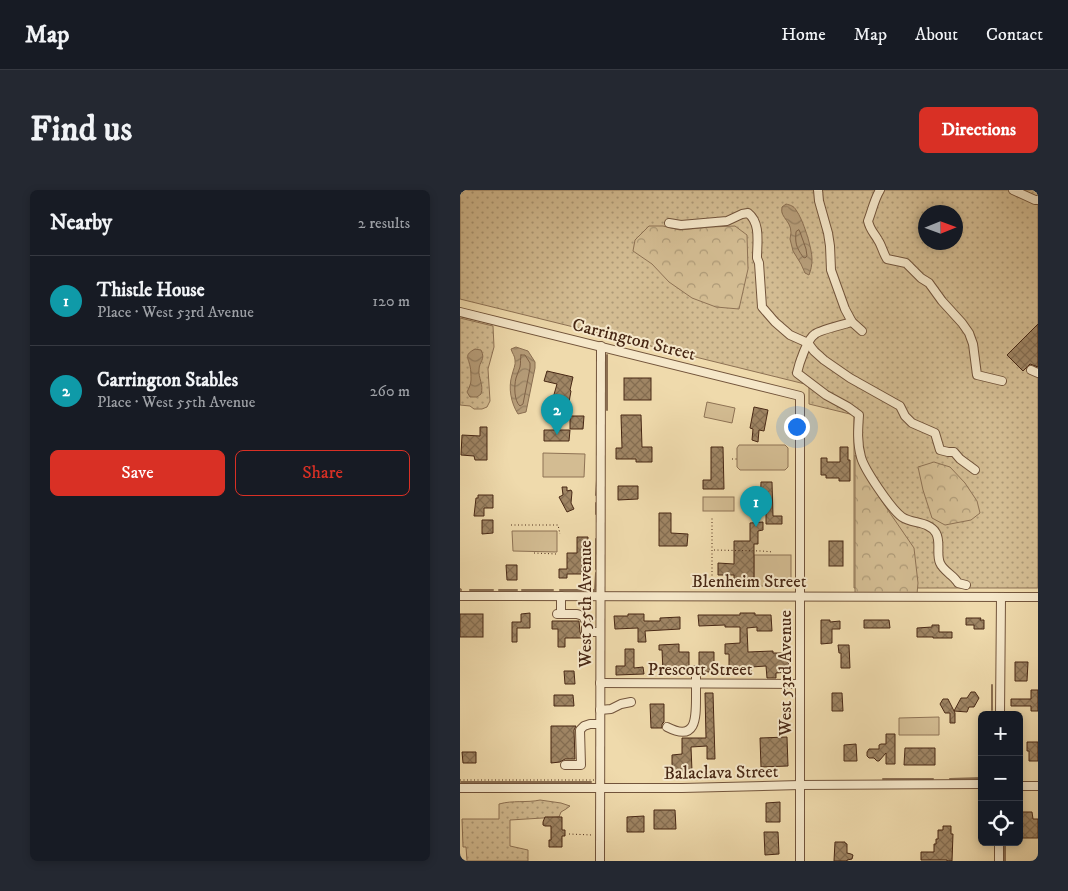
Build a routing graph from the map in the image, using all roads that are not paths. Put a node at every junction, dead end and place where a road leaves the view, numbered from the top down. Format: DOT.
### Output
graph roads {
  1 [pos="818,190"];
  2 [pos="880,190"];
  3 [pos="1012,190"];
  4 [pos="1038,200"];
  5 [pos="669,223"];
  6 [pos="460,312"];
  7 [pos="852,322"];
  8 [pos="862,331"];
  9 [pos="808,343"];
  10 [pos="601,346"];
  11 [pos="1002,381"];
  12 [pos="800,396"];
  13 [pos="975,470"];
  14 [pos="966,585"];
  15 [pos="460,596"];
  16 [pos="561,596"];
  17 [pos="600,596"];
  18 [pos="800,597"];
  19 [pos="1001,597"];
  20 [pos="1038,597"];
  21 [pos="600,632"];
  22 [pos="696,670"];
  23 [pos="600,683"];
  24 [pos="696,684"];
  25 [pos="800,684"];
  26 [pos="631,702"];
  27 [pos="600,710"];
  28 [pos="1000,711"];
  29 [pos="600,724"];
  30 [pos="668,727"];
  31 [pos="565,765"];
  32 [pos="600,783"];
  33 [pos="978,784"];
  34 [pos="800,785"];
  35 [pos="1023,786"];
  36 [pos="1038,786"];
  37 [pos="460,788"];
  38 [pos="999,846"];
  39 [pos="600,861"];
  40 [pos="800,861"];
  41 [pos="999,861"];
  1 -- 7 [label="street"];
  2 -- 11 [label="street"];
  3 -- 4 [label="street"];
  5 -- 9 [label="street"];
  6 -- 10 [label="street, Carrington Street"];
  7 -- 8 [label="street"];
  7 -- 9 [label="street"];
  9 -- 13 [label="street"];
  9 -- 14 [label="street"];
  10 -- 12 [label="street, Carrington Street"];
  10 -- 17 [label="street, West 55th Avenue"];
  12 -- 18 [label="street, West 53rd Avenue"];
  15 -- 16 [label="street, Blenheim Street"];
  16 -- 17 [label="street, Blenheim Street"];
  16 -- 21 [label="street"];
  17 -- 18 [label="street, Blenheim Street"];
  17 -- 21 [label="street, West 55th Avenue"];
  18 -- 19 [label="street, Blenheim Street"];
  18 -- 25 [label="street, West 53rd Avenue"];
  19 -- 20 [label="street, Blenheim Street"];
  19 -- 28 [label="street"];
  21 -- 23 [label="street, West 55th Avenue"];
  22 -- 24 [label="street"];
  23 -- 24 [label="street, Prescott Street"];
  23 -- 27 [label="street, West 55th Avenue"];
  24 -- 25 [label="street, Prescott Street"];
  24 -- 30 [label="street"];
  25 -- 34 [label="street, West 53rd Avenue"];
  26 -- 27 [label="street"];
  27 -- 29 [label="street, West 55th Avenue"];
  29 -- 31 [label="street"];
  29 -- 32 [label="street, West 55th Avenue"];
  32 -- 34 [label="street, Balaclava Street"];
  32 -- 37 [label="street, Balaclava Street"];
  32 -- 39 [label="street, West 55th Avenue"];
  33 -- 34 [label="street, Balaclava Street"];
  34 -- 40 [label="street, West 53rd Avenue"];
  35 -- 36 [label="street"];
  38 -- 41 [label="street"];
}
